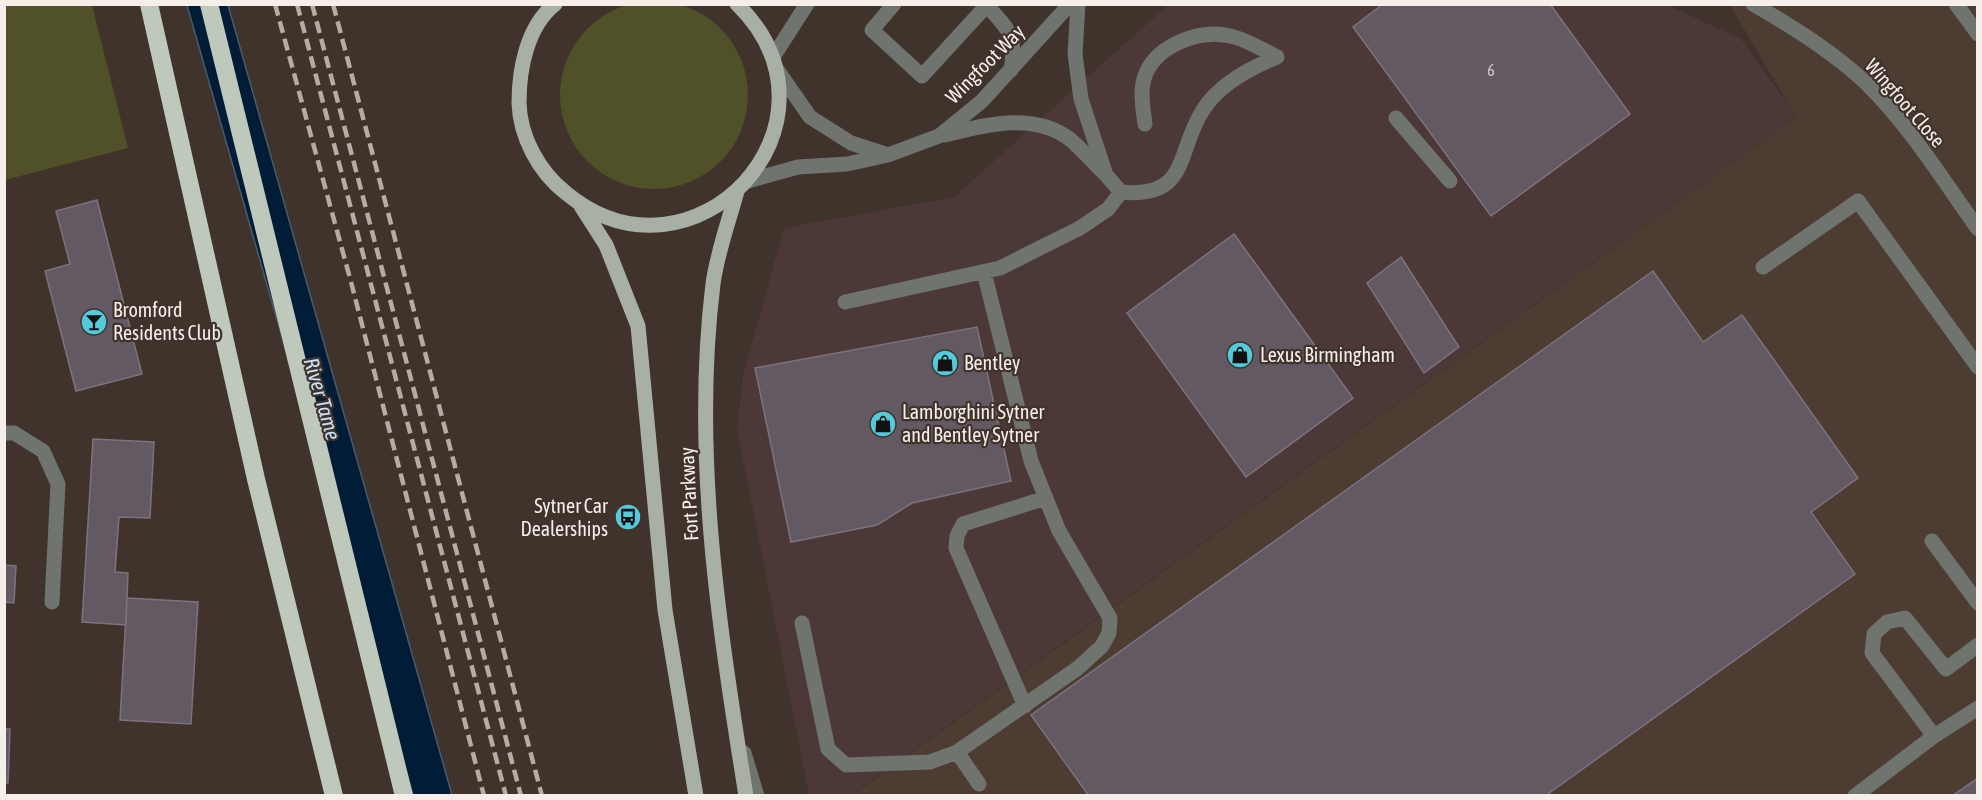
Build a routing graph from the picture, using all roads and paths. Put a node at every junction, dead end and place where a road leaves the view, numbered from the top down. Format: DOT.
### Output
graph roads {
  1 [pos="149,4"];
  2 [pos="209,4"];
  3 [pos="555,4"];
  4 [pos="737,4"];
  5 [pos="807,4"];
  6 [pos="1070,4"];
  7 [pos="1078,4"];
  8 [pos="1753,4"];
  9 [pos="1956,4"];
  10 [pos="988,5"];
  11 [pos="891,6"];
  12 [pos="541,9"];
  13 [pos="1977,34"];
  14 [pos="775,64"];
  15 [pos="1011,70"];
  16 [pos="1396,118"];
  17 [pos="1146,124"];
  18 [pos="939,136"];
  19 [pos="888,155"];
  20 [pos="1106,175"];
  21 [pos="1450,181"];
  22 [pos="742,186"];
  23 [pos="1121,192"];
  24 [pos="581,206"];
  25 [pos="1977,229"];
  26 [pos="1763,267"];
  27 [pos="984,272"];
  28 [pos="846,302"];
  29 [pos="1977,367"];
  30 [pos="4,433"];
  31 [pos="1046,498"];
  32 [pos="1932,541"];
  33 [pos="52,602"];
  34 [pos="1977,603"];
  35 [pos="802,623"];
  36 [pos="1977,645"];
  37 [pos="1025,706"];
  38 [pos="1977,708"];
  39 [pos="733,715"];
  40 [pos="1934,736"];
  41 [pos="957,752"];
  42 [pos="979,784"];
  43 [pos="334,795"];
  44 [pos="404,795"];
  45 [pos="696,795"];
  46 [pos="746,795"];
  47 [pos="757,795"];
  48 [pos="1855,795"];
  1 -- 43 [label="highway"];
  2 -- 44 [label="highway"];
  3 -- 12 [label="main road, Fort Parkway"];
  4 -- 14 [label="main road, Fort Parkway"];
  5 -- 14 [label="street"];
  6 -- 15 [label="street, Wingfoot Way"];
  7 -- 20 [label="street"];
  8 -- 25 [label="street, Wingfoot Close"];
  9 -- 13 [label="street"];
  10 -- 11 [label="street"];
  10 -- 15 [label="street"];
  12 -- 24 [label="main road, Fort Parkway"];
  14 -- 19 [label="street"];
  14 -- 22 [label="main road, Fort Parkway"];
  15 -- 18 [label="street, Wingfoot Way"];
  16 -- 21 [label="street"];
  17 -- 23 [label="street"];
  18 -- 19 [label="street, Wingfoot Way"];
  18 -- 20 [label="street"];
  19 -- 22 [label="street, Wingfoot Way"];
  20 -- 23 [label="street"];
  22 -- 24 [label="main road, Fort Parkway"];
  22 -- 39 [label="main road, Fort Parkway"];
  23 -- 27 [label="street"];
  24 -- 45 [label="main road, Fort Parkway"];
  26 -- 29 [label="street"];
  27 -- 28 [label="street"];
  27 -- 31 [label="street"];
  30 -- 33 [label="street"];
  31 -- 37 [label="street"];
  31 -- 37 [label="street"];
  32 -- 34 [label="street"];
  35 -- 41 [label="street"];
  36 -- 40 [label="street"];
  37 -- 41 [label="street"];
  38 -- 40 [label="street"];
  39 -- 46 [label="main road, Fort Parkway"];
  39 -- 47 [label="street"];
  40 -- 48 [label="street"];
  41 -- 42 [label="street"];
}
